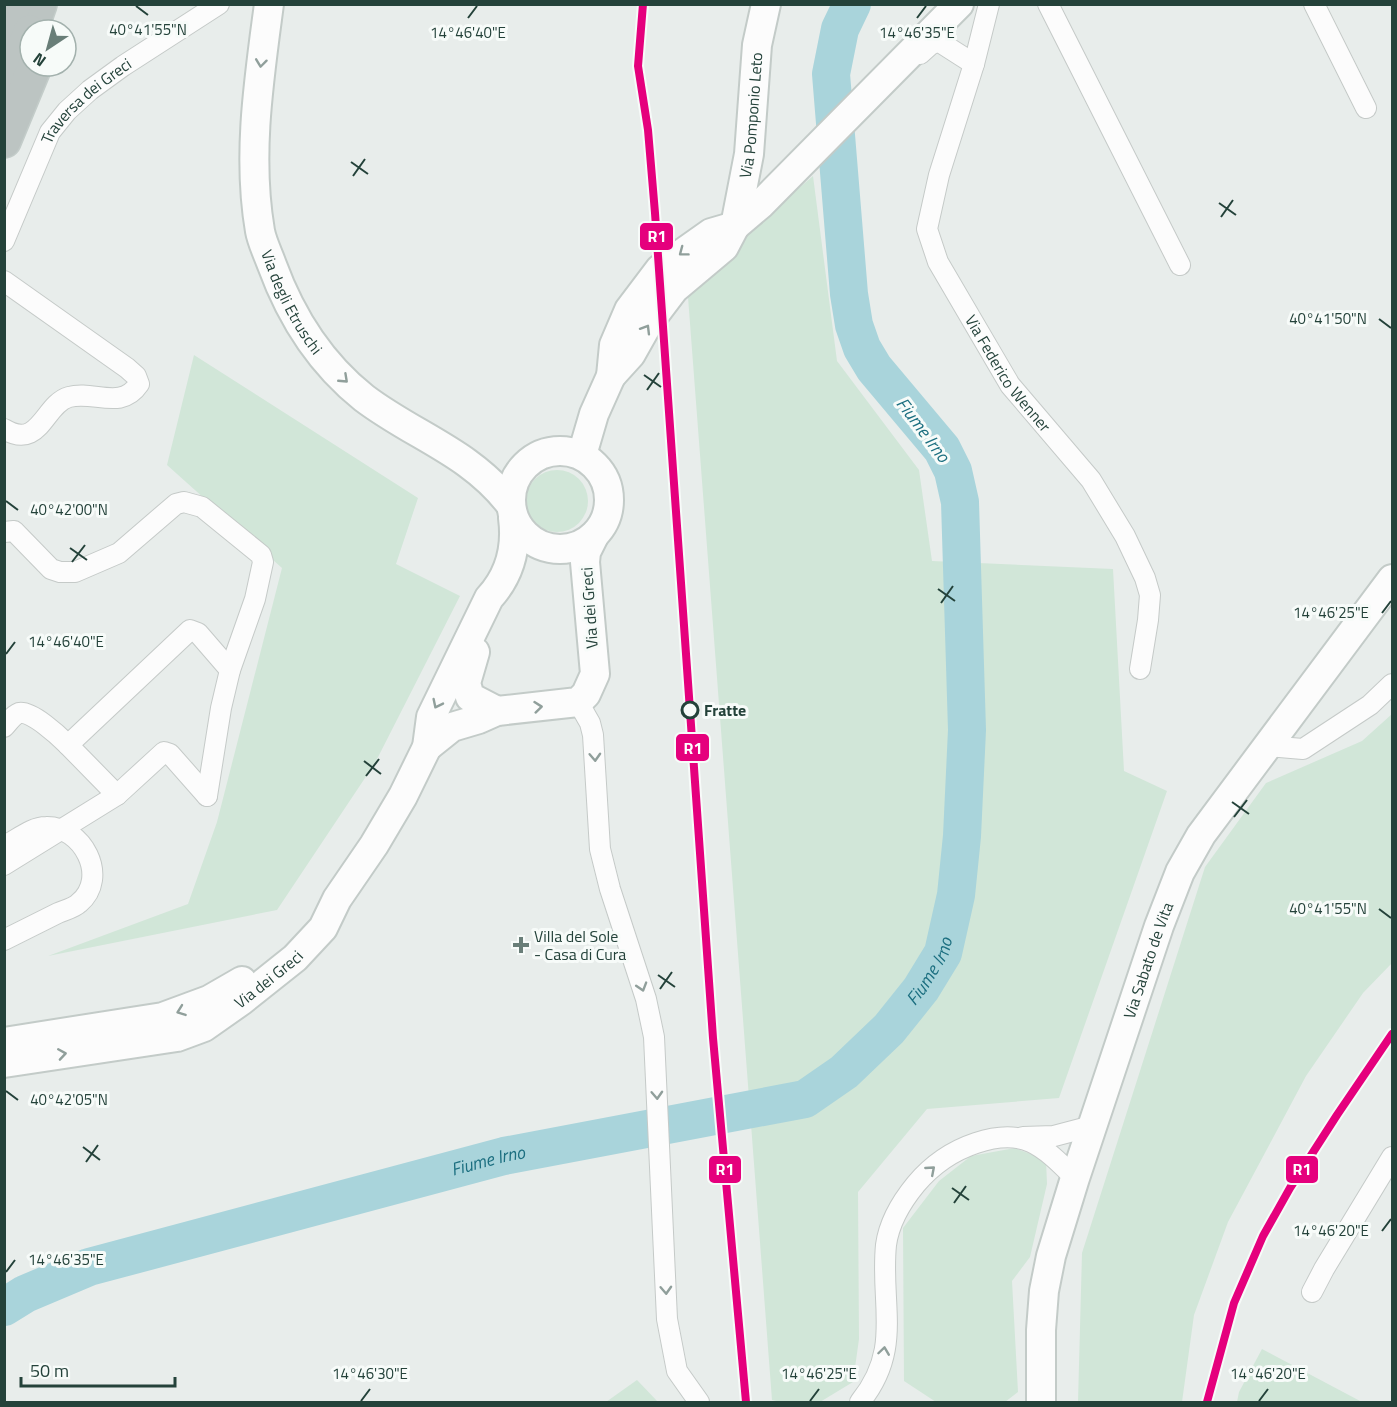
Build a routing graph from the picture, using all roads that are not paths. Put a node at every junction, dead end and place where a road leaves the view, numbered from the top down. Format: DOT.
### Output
graph roads {
  1 [pos="14,4"];
  2 [pos="219,4"];
  3 [pos="269,4"];
  4 [pos="766,4"];
  5 [pos="959,4"];
  6 [pos="989,4"];
  7 [pos="1048,4"];
  8 [pos="1314,4"];
  9 [pos="4,31"];
  10 [pos="18,61"];
  11 [pos="974,64"];
  12 [pos="30,78"];
  13 [pos="4,95"];
  14 [pos="870,95"];
  15 [pos="1366,108"];
  16 [pos="4,141"];
  17 [pos="735,226"];
  18 [pos="4,241"];
  19 [pos="1180,265"];
  20 [pos="4,281"];
  21 [pos="4,429"];
  22 [pos="582,455"];
  23 [pos="512,511"];
  24 [pos="4,532"];
  25 [pos="594,536"];
  26 [pos="1392,579"];
  27 [pos="499,587"];
  28 [pos="1140,669"];
  29 [pos="230,670"];
  30 [pos="1392,684"];
  31 [pos="578,702"];
  32 [pos="497,711"];
  33 [pos="4,727"];
  34 [pos="68,744"];
  35 [pos="1267,746"];
  36 [pos="427,747"];
  37 [pos="117,795"];
  38 [pos="64,829"];
  39 [pos="4,846"];
  40 [pos="4,865"];
  41 [pos="337,899"];
  42 [pos="4,940"];
  43 [pos="4,1042"];
  44 [pos="4,1064"];
  45 [pos="1092,1126"];
  46 [pos="1023,1137"];
  47 [pos="1392,1157"];
  48 [pos="1075,1178"];
  49 [pos="1312,1292"];
  50 [pos="699,1402"];
  51 [pos="860,1402"];
  52 [pos="1041,1402"];
  1 -- 9 [label="highway"];
  2 -- 18 [label="street, Traversa dei Greci"];
  3 -- 23 [label="main road, Via degli Etruschi, one-way"];
  4 -- 17 [label="main road, Via Pomponio Leto"];
  5 -- 14 [label="main road"];
  6 -- 11 [label="street, Via Federico Wenner"];
  7 -- 19 [label="street"];
  8 -- 15 [label="street"];
  10 -- 13 [label="highway"];
  11 -- 14 [label="street"];
  11 -- 28 [label="street, Via Federico Wenner"];
  12 -- 16 [label="highway"];
  14 -- 17 [label="main road"];
  17 -- 22 [label="main road"];
  20 -- 21 [label="street"];
  22 -- 23 [label="main road"];
  22 -- 25 [label="main road"];
  23 -- 25 [label="main road"];
  23 -- 27 [label="main road, Via dei Greci"];
  24 -- 29 [label="street"];
  25 -- 31 [label="main road, Via dei Greci"];
  26 -- 35 [label="main road, Via Sabato de Vita"];
  27 -- 32 [label="main road, Via dei Greci"];
  27 -- 36 [label="main road, Via dei Greci, one-way"];
  29 -- 34 [label="street"];
  29 -- 37 [label="street"];
  30 -- 35 [label="street"];
  32 -- 31 [label="main road, Via dei Greci, one-way"];
  31 -- 50 [label="street, one-way"];
  32 -- 36 [label="main road, Via dei Greci"];
  33 -- 34 [label="street"];
  34 -- 37 [label="street"];
  35 -- 45 [label="main road, Via Sabato de Vita"];
  36 -- 41 [label="main road, Via dei Greci"];
  37 -- 38 [label="street"];
  38 -- 39 [label="street"];
  38 -- 40 [label="street"];
  38 -- 42 [label="street"];
  41 -- 43 [label="main road, Via dei Greci, one-way"];
  44 -- 41 [label="main road, Via dei Greci, one-way"];
  45 -- 46 [label="street"];
  45 -- 48 [label="main road, Via Sabato de Vita"];
  46 -- 48 [label="street"];
  51 -- 46 [label="street, one-way"];
  47 -- 49 [label="street"];
  48 -- 52 [label="main road, Via Sabato de Vita"];
}
